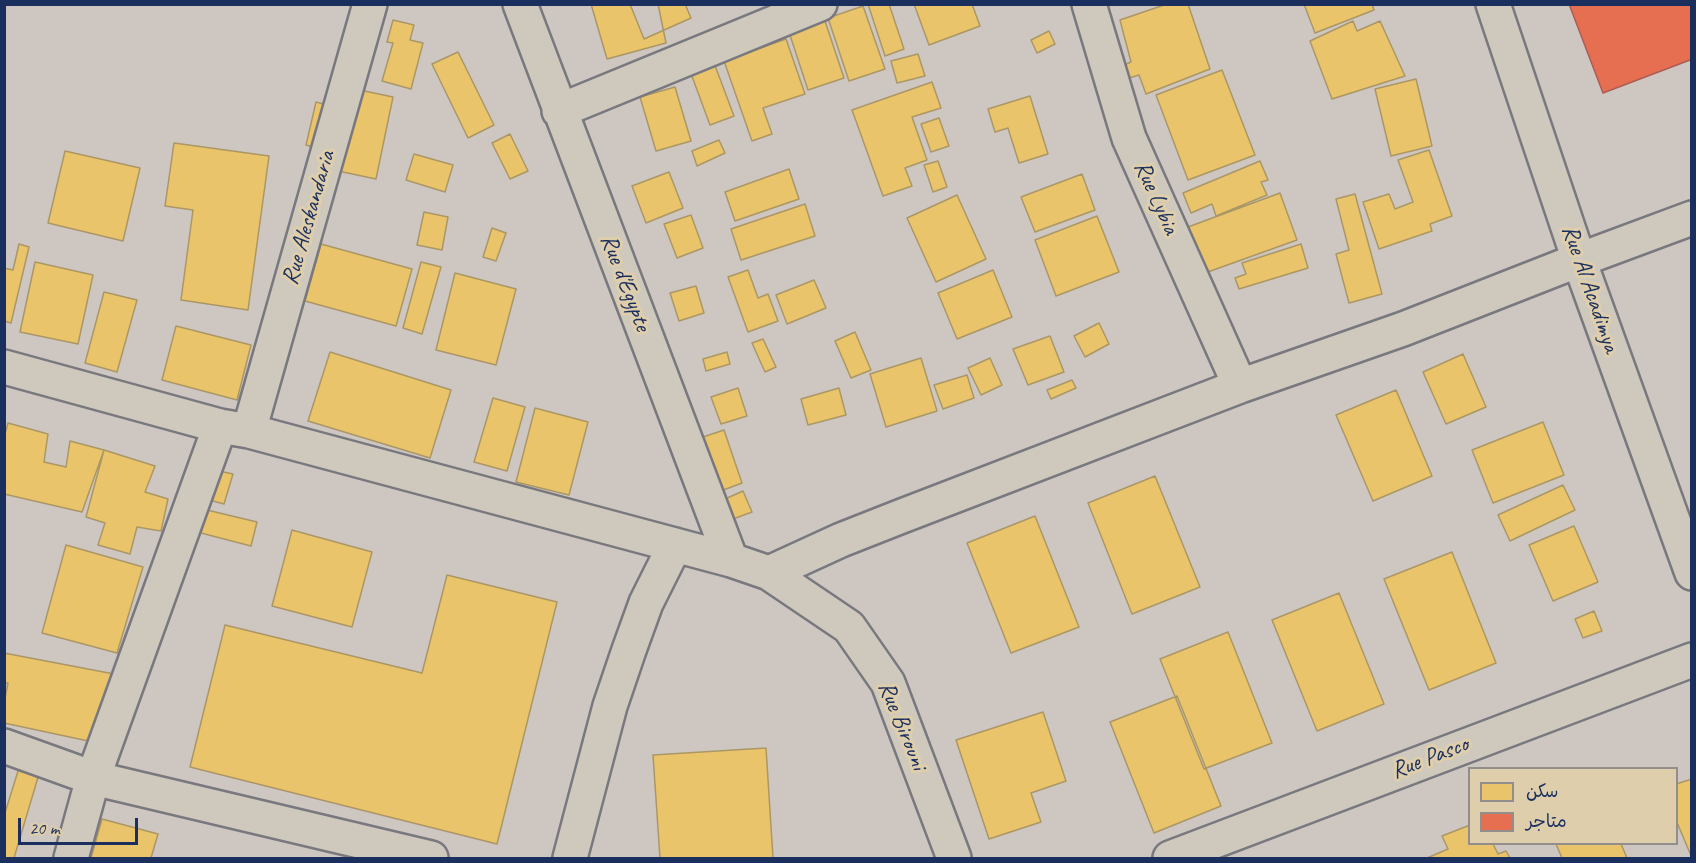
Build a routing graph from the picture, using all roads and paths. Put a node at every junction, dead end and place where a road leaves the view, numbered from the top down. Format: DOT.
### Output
graph roads {
  1 [pos="370,4"];
  2 [pos="520,4"];
  3 [pos="820,4"];
  4 [pos="1089,4"];
  5 [pos="1492,4"];
  6 [pos="559,111"];
  7 [pos="1692,218"];
  8 [pos="1579,260"];
  9 [pos="4,367"];
  10 [pos="1240,386"];
  11 [pos="235,429"];
  12 [pos="675,545"];
  13 [pos="731,560"];
  14 [pos="769,573"];
  15 [pos="1692,573"];
  16 [pos="1692,660"];
  17 [pos="4,746"];
  18 [pos="93,778"];
  19 [pos="71,858"];
  20 [pos="431,858"];
  21 [pos="570,858"];
  22 [pos="954,858"];
  23 [pos="1170,858"];
  1 -- 11 [label="street, Rue Aleskandaria"];
  2 -- 6 [label="street, Rue d'Egypte"];
  3 -- 6 [label="street"];
  4 -- 10 [label="street, Rue Lybia"];
  5 -- 8 [label="street, Rue Al Acadimya"];
  6 -- 13 [label="street, Rue d'Egypte"];
  7 -- 8 [label="street"];
  8 -- 10 [label="street"];
  8 -- 15 [label="street, Rue Al Acadimya"];
  9 -- 11 [label="street, Rue Birouni"];
  10 -- 14 [label="street"];
  11 -- 12 [label="street, Rue Birouni"];
  11 -- 18 [label="street, Rue Aleskandaria"];
  12 -- 13 [label="street, Rue Birouni"];
  12 -- 21 [label="street"];
  13 -- 14 [label="street, Rue Birouni"];
  14 -- 22 [label="street, Rue Birouni"];
  16 -- 23 [label="street, Rue Pasco"];
  17 -- 18 [label="street"];
  18 -- 19 [label="street, Rue Aleskandaria"];
  18 -- 20 [label="street"];
}
